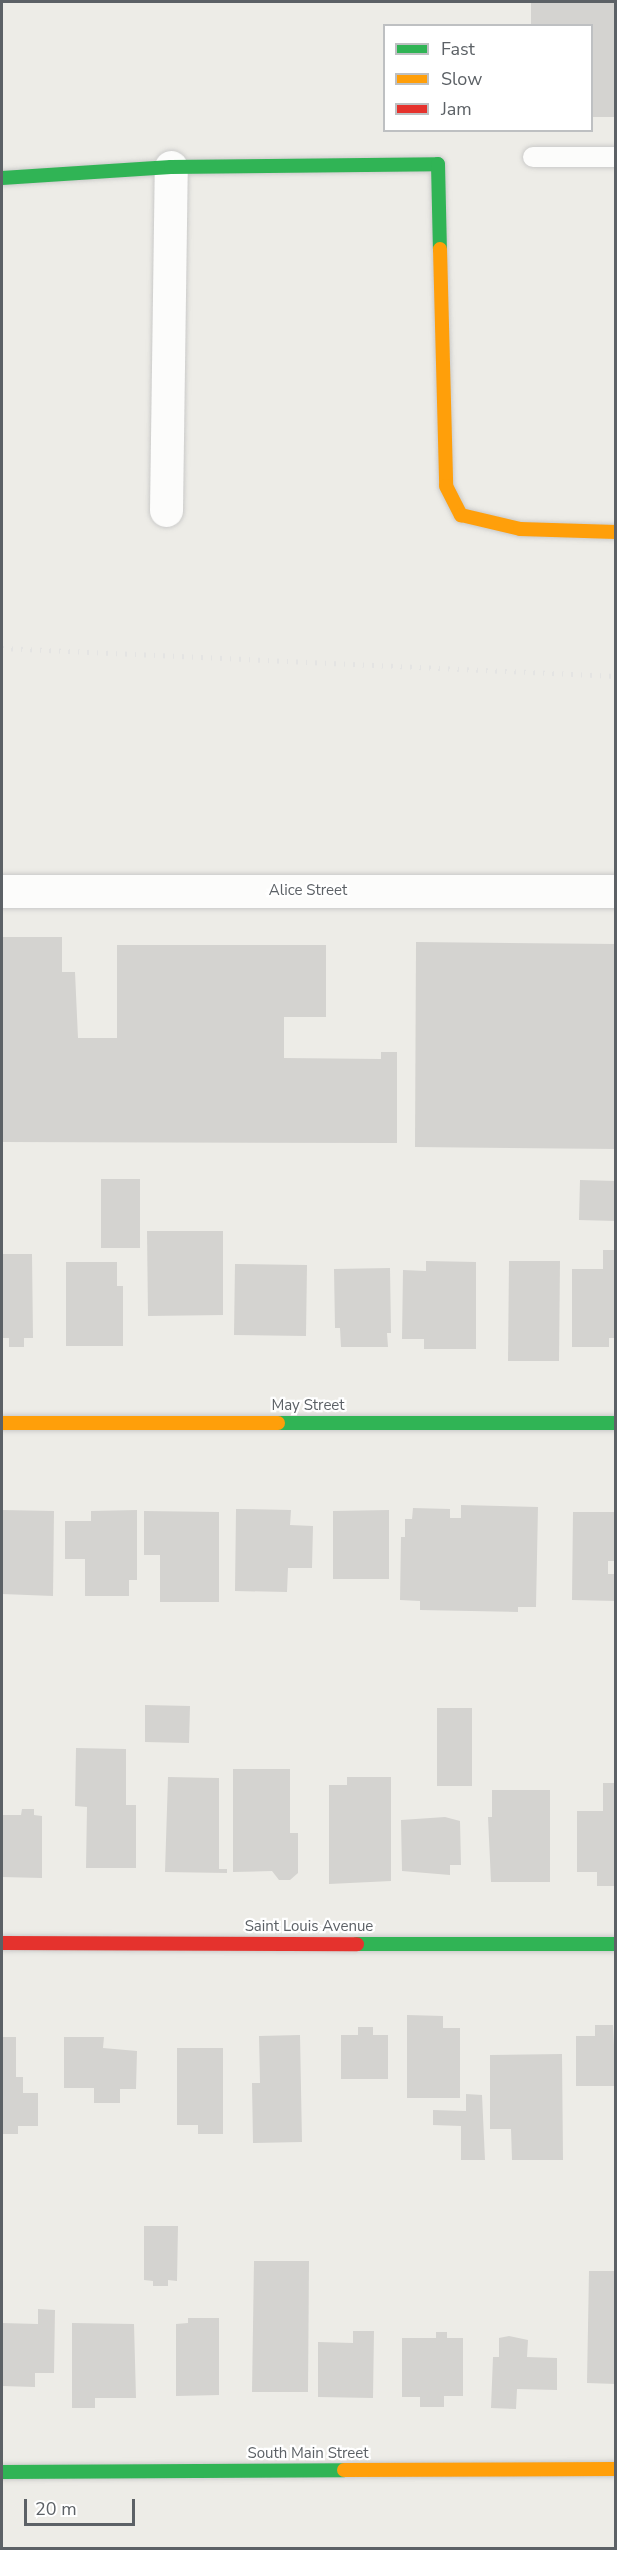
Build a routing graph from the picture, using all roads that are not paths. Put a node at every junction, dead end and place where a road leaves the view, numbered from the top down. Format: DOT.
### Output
graph roads {
  1 [pos="533,157"];
  2 [pos="615,158"];
  3 [pos="171,167"];
  4 [pos="2,178"];
  5 [pos="166,510"];
  6 [pos="615,532"];
  7 [pos="2,891"];
  8 [pos="615,891"];
  9 [pos="2,1423"];
  10 [pos="615,1423"];
  11 [pos="2,1943"];
  12 [pos="615,1944"];
  13 [pos="615,2469"];
  14 [pos="2,2472"];
  1 -- 2 [label="lane"];
  3 -- 4 [label="street"];
  3 -- 5 [label="street"];
  3 -- 6 [label="street"];
  7 -- 8 [label="street, Alice Street"];
  9 -- 10 [label="street, May Street"];
  11 -- 12 [label="street, Saint Louis Avenue"];
  13 -- 14 [label="street, South Main Street"];
}
